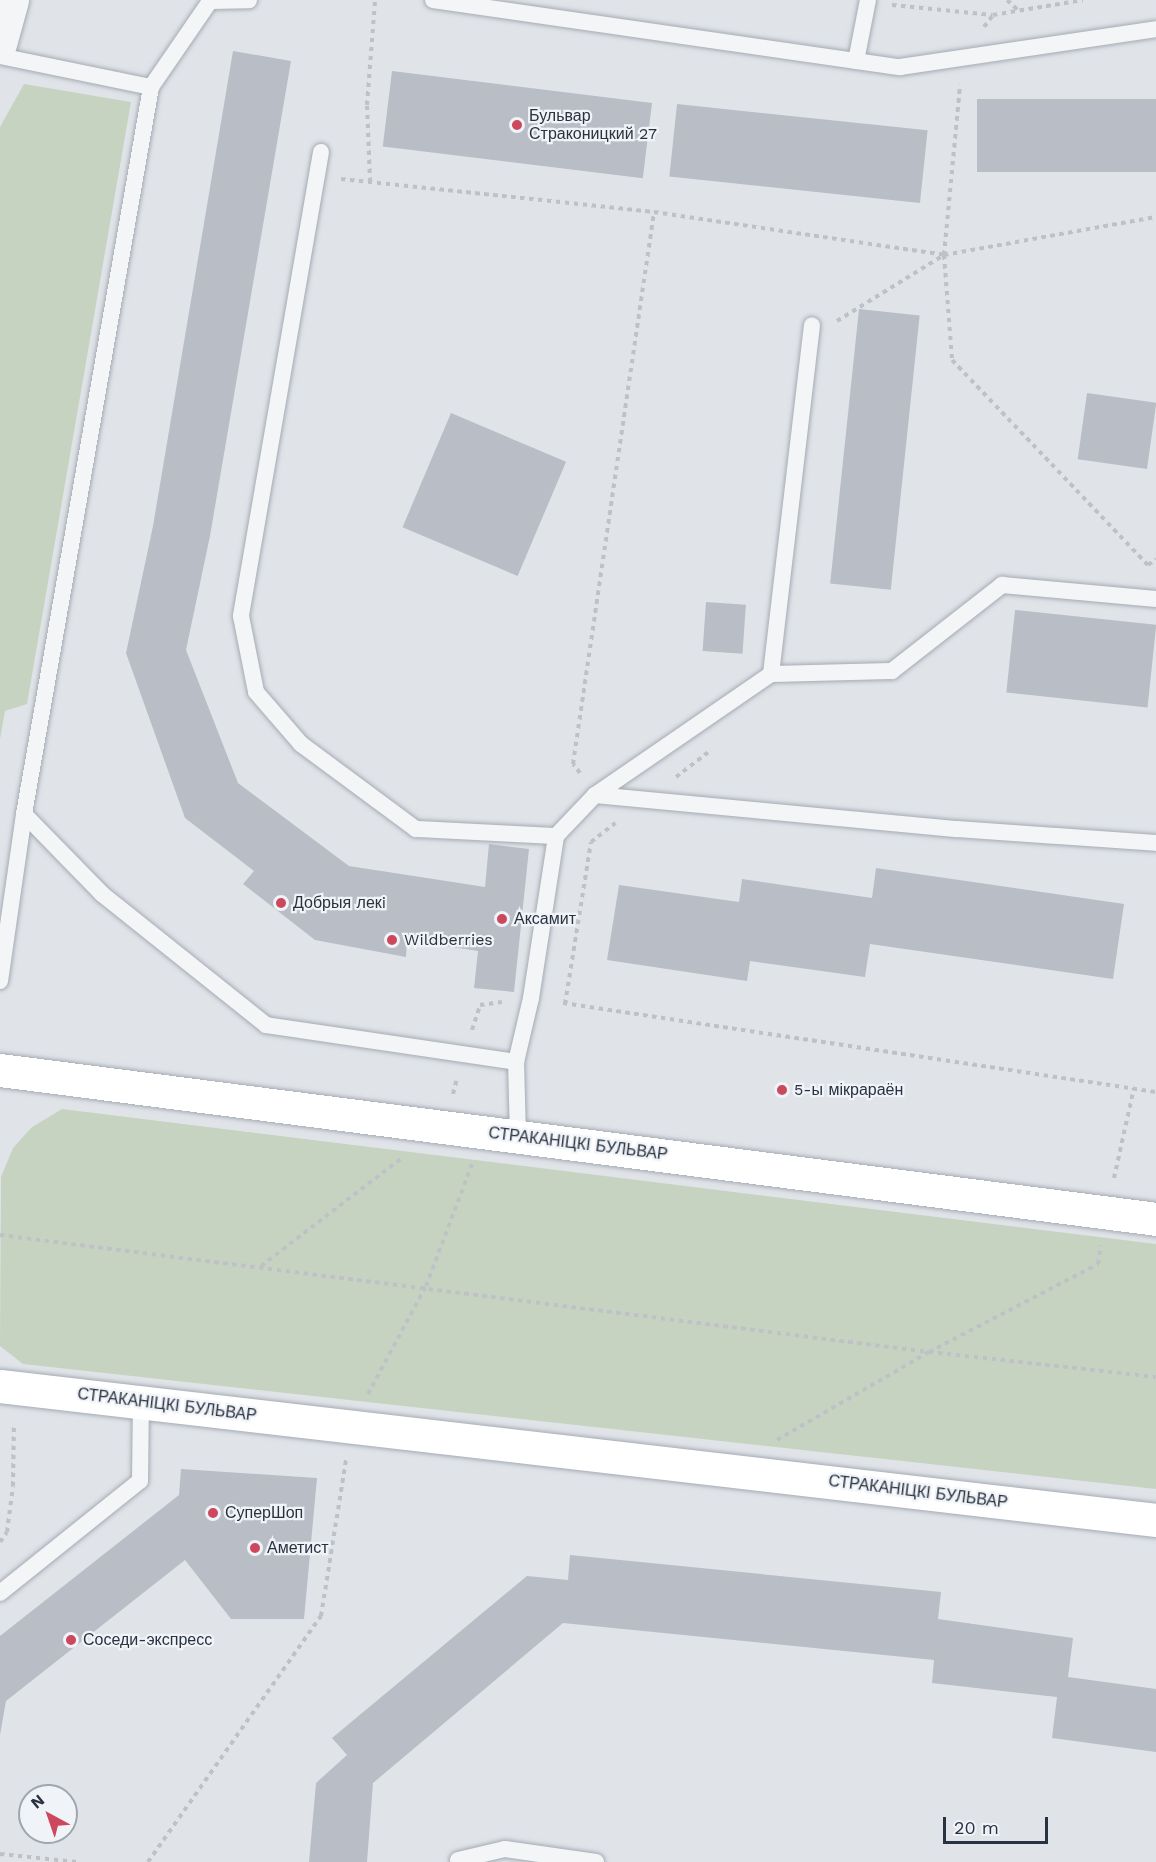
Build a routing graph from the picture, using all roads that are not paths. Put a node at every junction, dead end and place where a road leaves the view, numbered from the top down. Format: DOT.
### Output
graph roads {
  1 [pos="12,0"];
  2 [pos="249,0"];
  3 [pos="433,0"];
  4 [pos="868,2"];
  5 [pos="1156,29"];
  6 [pos="0,44"];
  7 [pos="0,56"];
  8 [pos="856,61"];
  9 [pos="151,87"];
  10 [pos="321,152"];
  11 [pos="812,325"];
  12 [pos="1156,599"];
  13 [pos="771,674"];
  14 [pos="595,795"];
  15 [pos="24,813"];
  16 [pos="556,836"];
  17 [pos="1156,843"];
  18 [pos="0,981"];
  19 [pos="516,1062"];
  20 [pos="0,1070"];
  21 [pos="518,1137"];
  22 [pos="1156,1219"];
  23 [pos="7,1388"];
  24 [pos="141,1401"];
  25 [pos="1156,1520"];
  26 [pos="0,1593"];
  27 [pos="459,1860"];
  28 [pos="596,1862"];
  1 -- 6 [label="street"];
  2 -- 9 [label="lane"];
  3 -- 8 [label="lane"];
  4 -- 8 [label="lane"];
  5 -- 8 [label="lane"];
  7 -- 9 [label="lane"];
  9 -- 15 [label="lane"];
  10 -- 16 [label="lane"];
  11 -- 13 [label="lane"];
  12 -- 13 [label="lane"];
  13 -- 14 [label="lane"];
  14 -- 16 [label="lane"];
  14 -- 17 [label="lane"];
  15 -- 18 [label="lane"];
  15 -- 19 [label="lane"];
  16 -- 19 [label="lane"];
  19 -- 21 [label="lane"];
  20 -- 21 [label="street, СТРАКАНІЦКІ БУЛЬВАР"];
  21 -- 22 [label="street, СТРАКАНІЦКІ БУЛЬВАР"];
  23 -- 24 [label="street, СТРАКАНІЦКІ БУЛЬВАР"];
  24 -- 25 [label="street, СТРАКАНІЦКІ БУЛЬВАР"];
  24 -- 26 [label="lane"];
  27 -- 28 [label="lane"];
}
